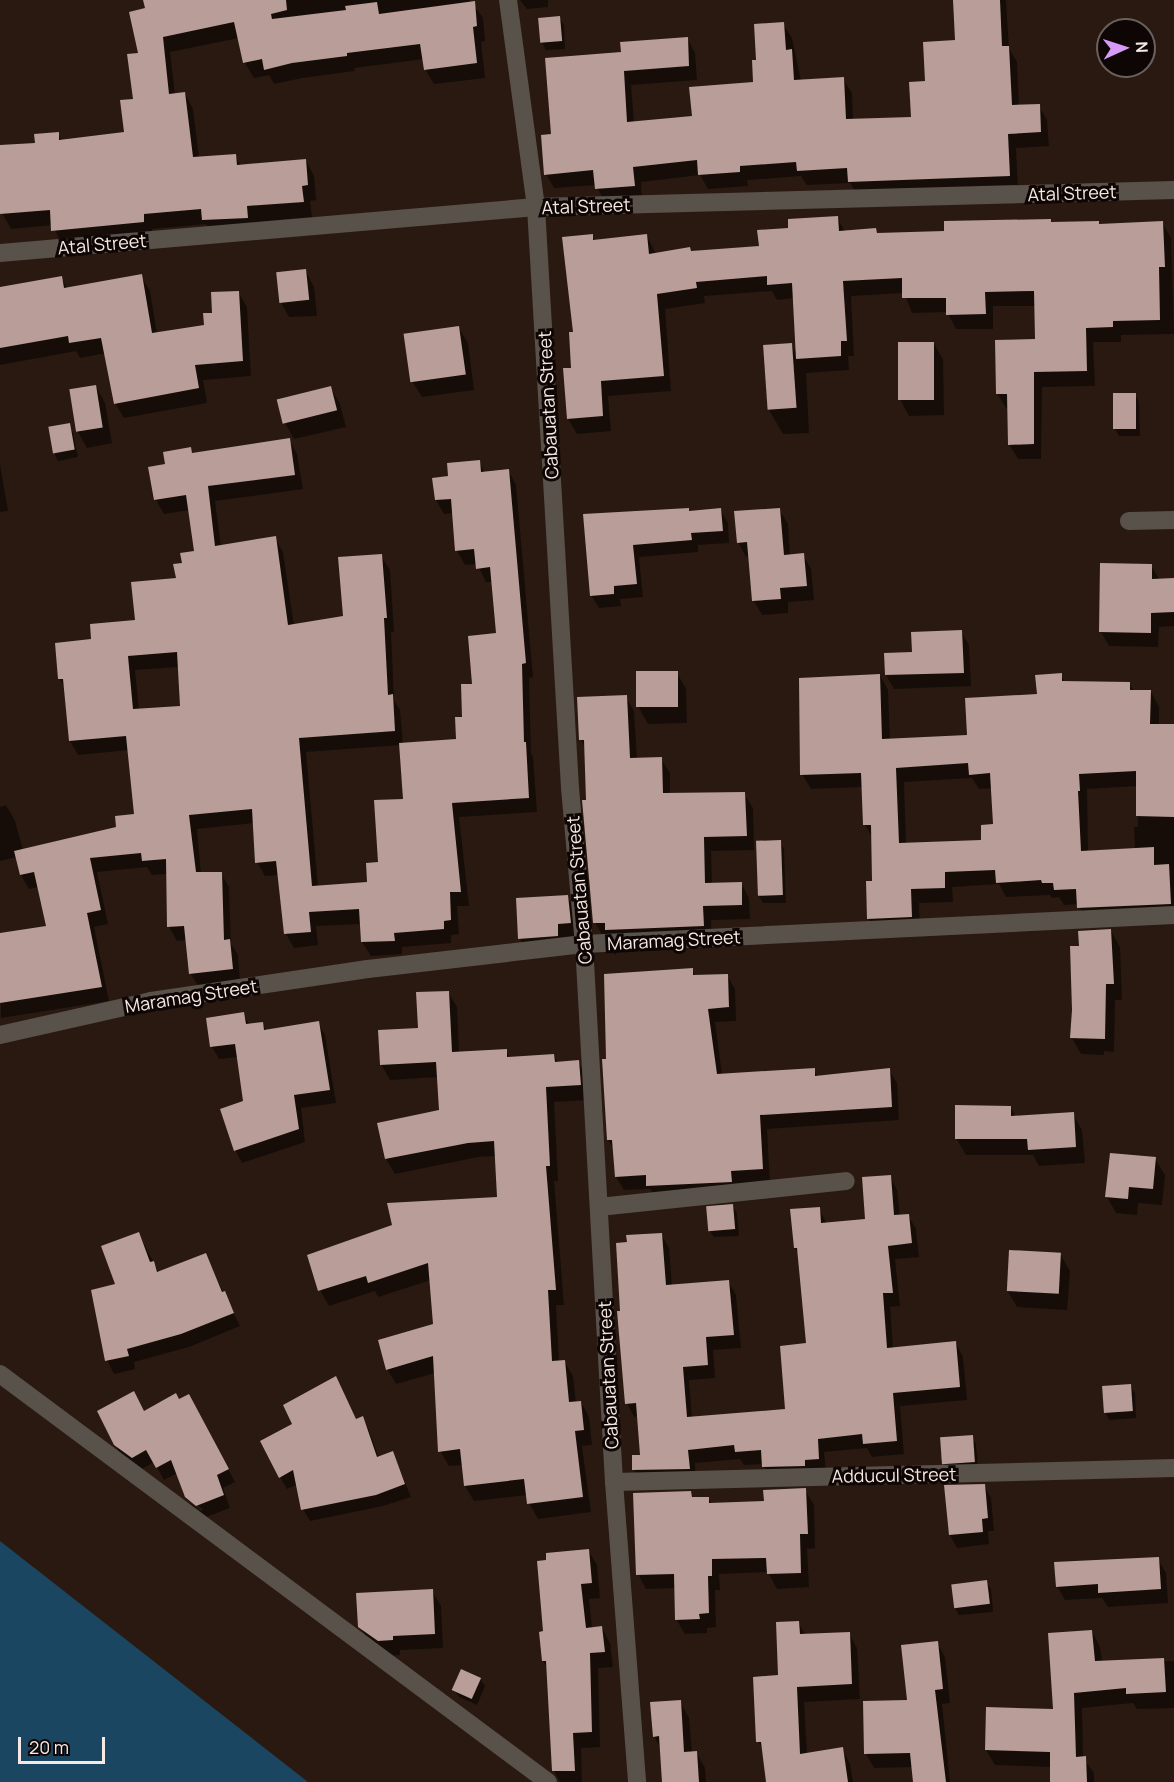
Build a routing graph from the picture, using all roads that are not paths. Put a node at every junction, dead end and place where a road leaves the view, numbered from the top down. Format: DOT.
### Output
graph roads {
  1 [pos="508,0"];
  2 [pos="1174,190"];
  3 [pos="536,207"];
  4 [pos="0,253"];
  5 [pos="1174,520"];
  6 [pos="1130,521"];
  7 [pos="1174,915"];
  8 [pos="584,944"];
  9 [pos="0,1035"];
  10 [pos="846,1181"];
  11 [pos="599,1207"];
  12 [pos="0,1374"];
  13 [pos="1174,1468"];
  14 [pos="614,1482"];
  15 [pos="548,1782"];
  16 [pos="637,1782"];
  1 -- 3 [label="street, Cabauatan Street"];
  2 -- 3 [label="street, Atal Street"];
  3 -- 4 [label="street, Atal Street"];
  3 -- 8 [label="street, Cabauatan Street"];
  5 -- 6 [label="street"];
  7 -- 8 [label="street, Maramag Street"];
  8 -- 9 [label="street, Maramag Street"];
  8 -- 11 [label="street, Cabauatan Street"];
  10 -- 11 [label="street"];
  11 -- 14 [label="street, Cabauatan Street"];
  12 -- 15 [label="street"];
  13 -- 14 [label="street, Adducul Street"];
  14 -- 16 [label="street, Cabauatan Street"];
}
